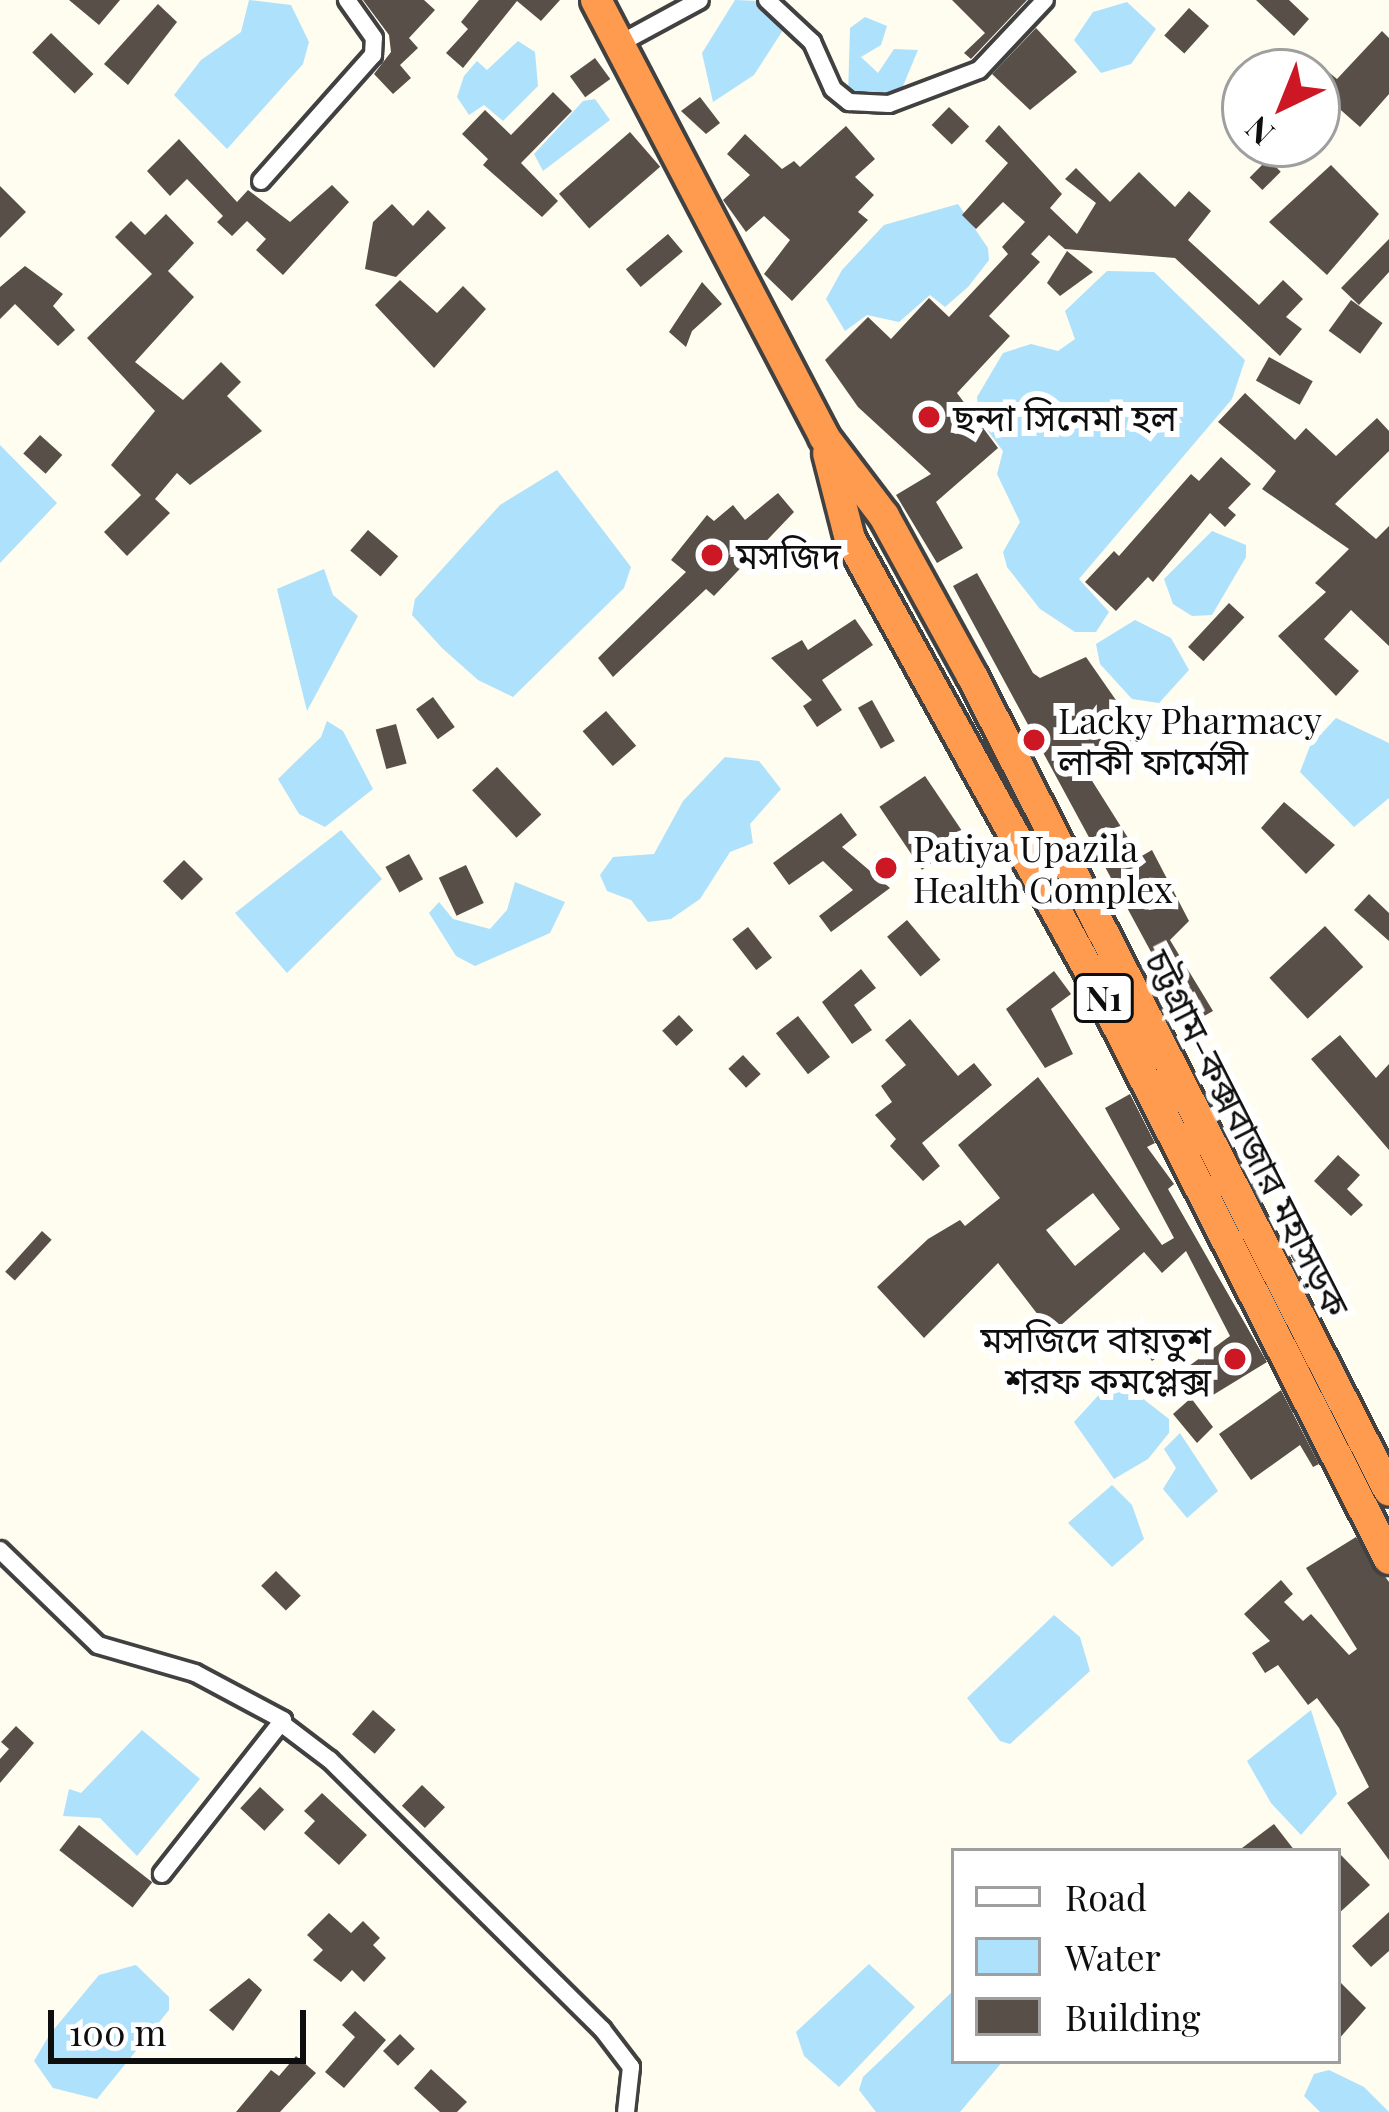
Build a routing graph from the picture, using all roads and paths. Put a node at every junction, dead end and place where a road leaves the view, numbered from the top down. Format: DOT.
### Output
graph roads {
  1 [pos="347,0"];
  2 [pos="596,0"];
  3 [pos="700,0"];
  4 [pos="767,0"];
  5 [pos="1045,0"];
  6 [pos="619,44"];
  7 [pos="262,181"];
  8 [pos="824,437"];
  9 [pos="1389,1491"];
  10 [pos="0,1550"];
  11 [pos="1389,1559"];
  12 [pos="285,1726"];
  13 [pos="162,1874"];
  14 [pos="626,2112"];
  1 -- 7 [label="street"];
  2 -- 6 [label="highway, চট্টগ্রাম-কক্সবাজার মহাসড়ক / N1"];
  3 -- 6 [label="street"];
  4 -- 5 [label="street"];
  6 -- 8 [label="highway, চট্টগ্রাম-কক্সবাজার মহাসড়ক / N1"];
  8 -- 9 [label="highway, চট্টগ্রাম-কক্সবাজার মহাসড়ক / N1"];
  8 -- 11 [label="highway, চট্টগ্রাম-কক্সবাজার মহাসড়ক / N1"];
  10 -- 12 [label="street"];
  12 -- 13 [label="street"];
  12 -- 14 [label="street"];
}
